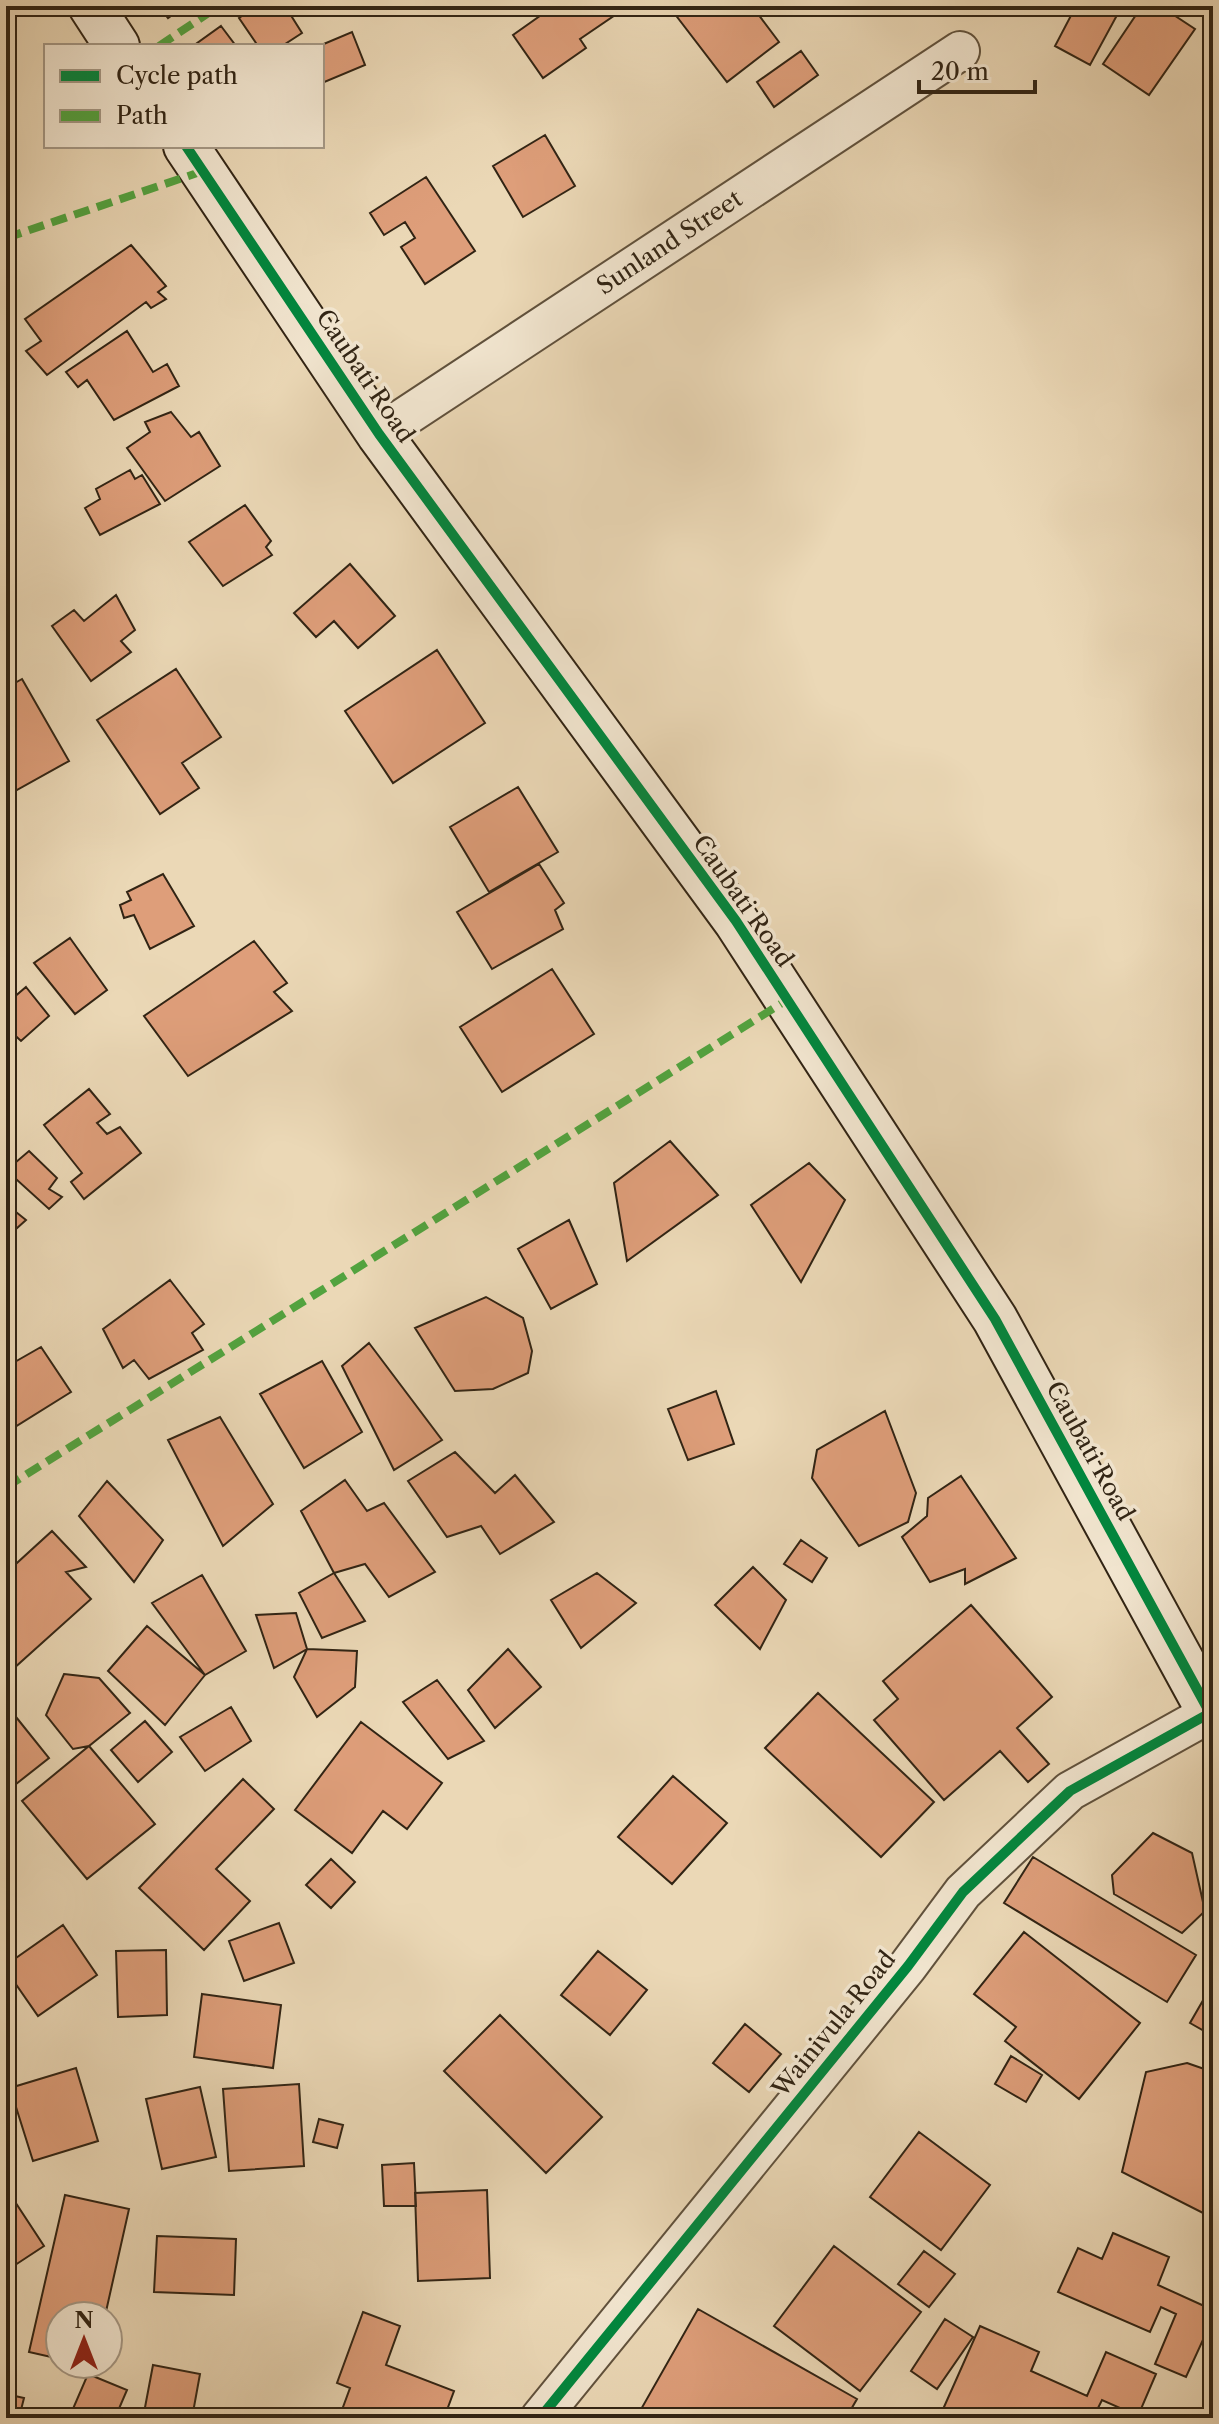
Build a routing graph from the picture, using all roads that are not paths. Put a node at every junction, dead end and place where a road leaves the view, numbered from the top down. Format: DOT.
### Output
graph roads {
  1 [pos="91,6"];
  2 [pos="116,44"];
  3 [pos="960,51"];
  4 [pos="187,148"];
  5 [pos="379,434"];
  6 [pos="1211,1713"];
  7 [pos="540,2418"];
  1 -- 2 [label="street"];
  3 -- 5 [label="street, Sunland Street"];
  4 -- 5 [label="street, Caubati Road"];
  5 -- 6 [label="street, Caubati Road"];
  6 -- 7 [label="street, Wainivula Road"];
}
